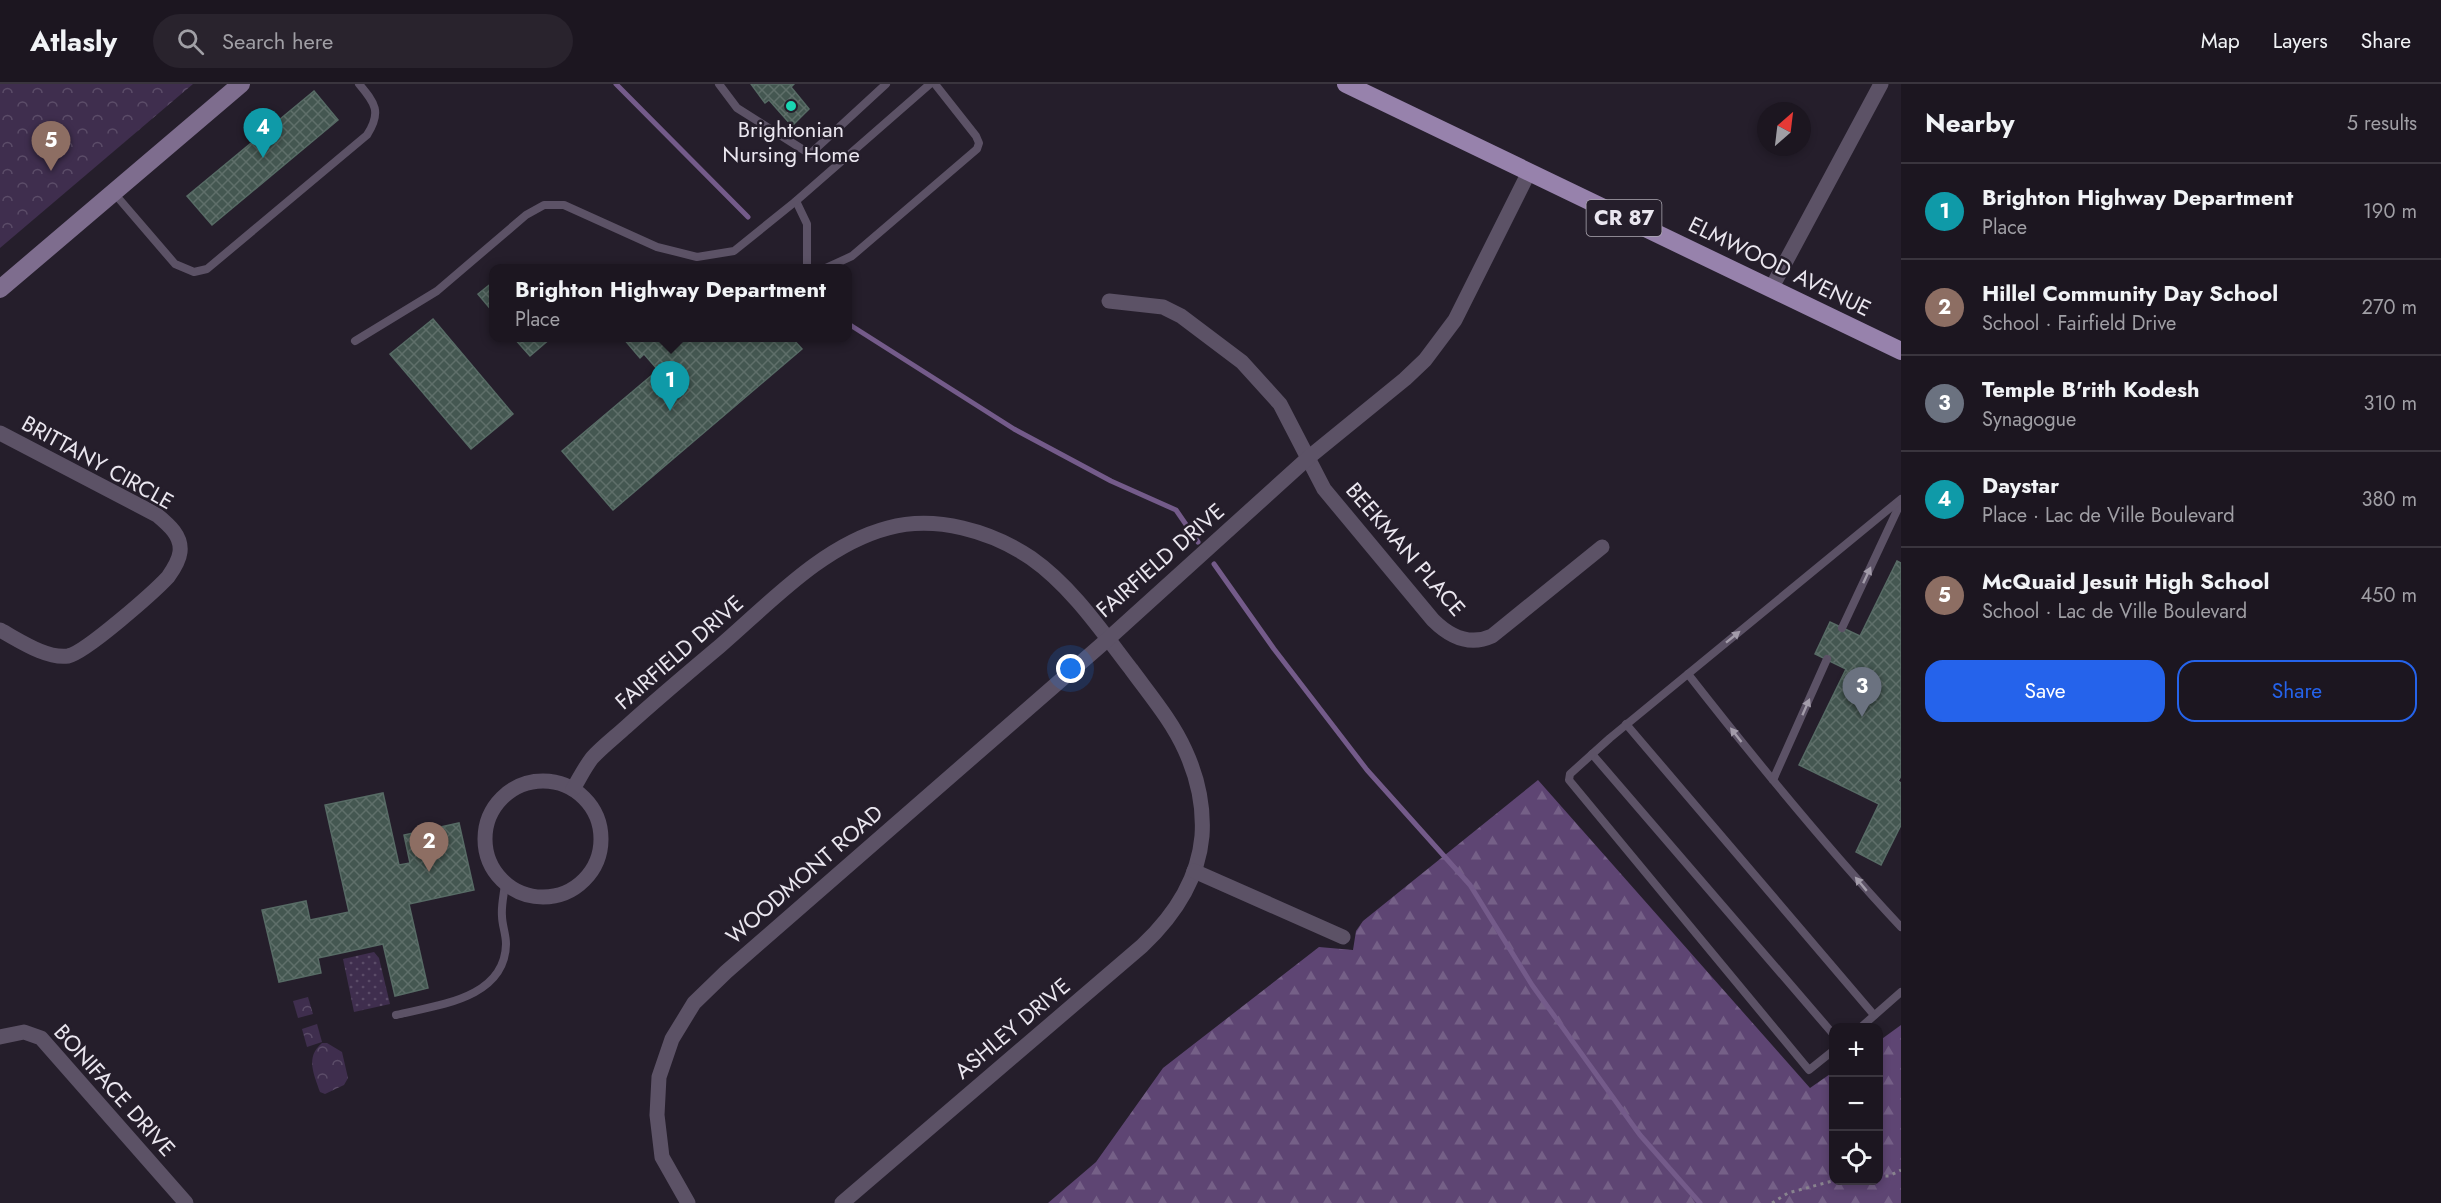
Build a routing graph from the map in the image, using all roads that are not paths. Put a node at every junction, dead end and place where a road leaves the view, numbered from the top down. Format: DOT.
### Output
graph roads {
  1 [pos="241,84"];
  2 [pos="359,84"];
  3 [pos="719,84"];
  4 [pos="886,84"];
  5 [pos="930,84"];
  6 [pos="935,84"];
  7 [pos="1881,84"];
  8 [pos="1352,85"];
  9 [pos="1529,172"];
  10 [pos="114,193"];
  11 [pos="796,201"];
  12 [pos="807,264"];
  13 [pos="835,264"];
  14 [pos="1771,289"];
  15 [pos="0,290"];
  16 [pos="1109,301"];
  17 [pos="355,340"];
  18 [pos="1901,351"];
  19 [pos="0,433"];
  20 [pos="1308,458"];
  21 [pos="1901,501"];
  22 [pos="1602,547"];
  23 [pos="1842,628"];
  24 [pos="0,630"];
  25 [pos="1108,639"];
  26 [pos="1827,659"];
  27 [pos="1688,674"];
  28 [pos="1626,724"];
  29 [pos="1592,754"];
  30 [pos="1773,780"];
  31 [pos="573,789"];
  32 [pos="1194,872"];
  33 [pos="505,884"];
  34 [pos="1901,927"];
  35 [pos="1343,937"];
  36 [pos="1901,992"];
  37 [pos="1874,1015"];
  38 [pos="396,1016"];
  39 [pos="1865,1023"];
  40 [pos="1829,1030"];
  41 [pos="0,1037"];
  42 [pos="1829,1053"];
  43 [pos="186,1203"];
  44 [pos="688,1203"];
  45 [pos="842,1203"];
  1 -- 10 [label="street"];
  2 -- 10 [label="lane"];
  3 -- 4 [label="lane"];
  5 -- 11 [label="lane"];
  6 -- 13 [label="lane"];
  7 -- 14 [label="street"];
  8 -- 9 [label="main road, ELMWOOD AVENUE / CR 87"];
  9 -- 14 [label="main road, ELMWOOD AVENUE / CR 87"];
  9 -- 20 [label="street, FAIRFIELD DRIVE"];
  10 -- 15 [label="street"];
  11 -- 12 [label="lane"];
  11 -- 17 [label="lane"];
  14 -- 18 [label="main road, ELMWOOD AVENUE / CR 87"];
  16 -- 20 [label="street, BEEKMAN PLACE"];
  19 -- 24 [label="street, BRITTANY CIRCLE"];
  20 -- 22 [label="street, BEEKMAN PLACE"];
  20 -- 25 [label="street, FAIRFIELD DRIVE"];
  23 -- 21 [label="lane, one-way"];
  27 -- 21 [label="lane, one-way"];
  25 -- 31 [label="street, FAIRFIELD DRIVE"];
  25 -- 32 [label="street, ASHLEY DRIVE"];
  25 -- 44 [label="street, WOODMONT ROAD"];
  30 -- 26 [label="lane, one-way"];
  27 -- 28 [label="lane"];
  30 -- 27 [label="lane, one-way"];
  28 -- 29 [label="lane"];
  28 -- 37 [label="lane"];
  29 -- 40 [label="lane"];
  29 -- 42 [label="lane"];
  34 -- 30 [label="lane, one-way"];
  31 -- 33 [label="street"];
  31 -- 33 [label="street"];
  32 -- 35 [label="street"];
  32 -- 45 [label="street, ASHLEY DRIVE"];
  33 -- 38 [label="lane"];
  36 -- 37 [label="lane"];
  37 -- 39 [label="lane"];
  41 -- 43 [label="street, BONIFACE DRIVE"];
}
